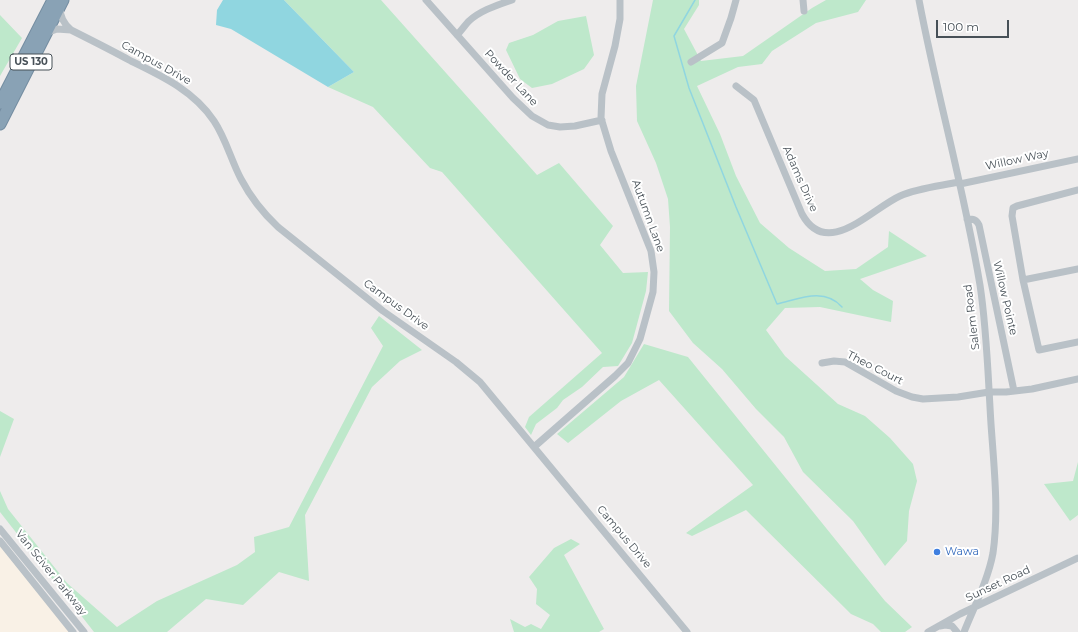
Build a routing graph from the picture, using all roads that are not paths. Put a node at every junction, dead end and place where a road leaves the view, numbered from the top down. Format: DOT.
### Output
graph roads {
  1 [pos="426,0"];
  2 [pos="512,0"];
  3 [pos="620,0"];
  4 [pos="736,0"];
  5 [pos="803,0"];
  6 [pos="919,0"];
  7 [pos="58,2"];
  8 [pos="804,11"];
  9 [pos="71,30"];
  10 [pos="46,34"];
  11 [pos="458,35"];
  12 [pos="691,62"];
  13 [pos="736,86"];
  14 [pos="0,103"];
  15 [pos="602,120"];
  16 [pos="0,124"];
  17 [pos="1078,159"];
  18 [pos="959,183"];
  19 [pos="1078,190"];
  20 [pos="967,218"];
  21 [pos="1078,269"];
  22 [pos="1023,280"];
  23 [pos="1078,342"];
  24 [pos="822,363"];
  25 [pos="1078,379"];
  26 [pos="1014,391"];
  27 [pos="989,392"];
  28 [pos="534,447"];
  29 [pos="0,529"];
  30 [pos="0,541"];
  31 [pos="1078,558"];
  32 [pos="976,606"];
  33 [pos="938,626"];
  34 [pos="73,632"];
  35 [pos="84,632"];
  36 [pos="687,632"];
  37 [pos="928,632"];
  38 [pos="957,632"];
  39 [pos="964,632"];
  1 -- 11 [label="street, Powder Lane"];
  2 -- 11 [label="street"];
  3 -- 15 [label="street, Autumn Lane"];
  4 -- 12 [label="street"];
  5 -- 8 [label="street"];
  6 -- 18 [label="street, Salem Road"];
  7 -- 9 [label="street"];
  7 -- 10 [label="highway, US 130"];
  7 -- 14 [label="highway, US 130"];
  9 -- 10 [label="street"];
  9 -- 28 [label="street, Campus Drive"];
  10 -- 16 [label="highway, US 130"];
  11 -- 15 [label="street, Powder Lane"];
  13 -- 18 [label="street, Adams Drive"];
  15 -- 28 [label="street, Autumn Lane"];
  17 -- 18 [label="street, Willow Way"];
  18 -- 20 [label="street, Salem Road"];
  19 -- 22 [label="street"];
  20 -- 26 [label="street, Willow Pointe"];
  20 -- 27 [label="street, Salem Road"];
  21 -- 22 [label="street"];
  22 -- 23 [label="street"];
  24 -- 27 [label="street, Theo Court"];
  25 -- 26 [label="street, Theo Court"];
  26 -- 27 [label="street, Theo Court"];
  27 -- 32 [label="street, Salem Road"];
  28 -- 36 [label="street, Campus Drive"];
  29 -- 35 [label="street, Van Sciver Parkway"];
  30 -- 34 [label="street, Van Sciver Parkway"];
  31 -- 32 [label="street, Sunset Road"];
  32 -- 33 [label="street, Sunset Road"];
  32 -- 39 [label="street, Salem Road"];
  33 -- 37 [label="street, Sunset Road"];
  33 -- 38 [label="street"];
}
